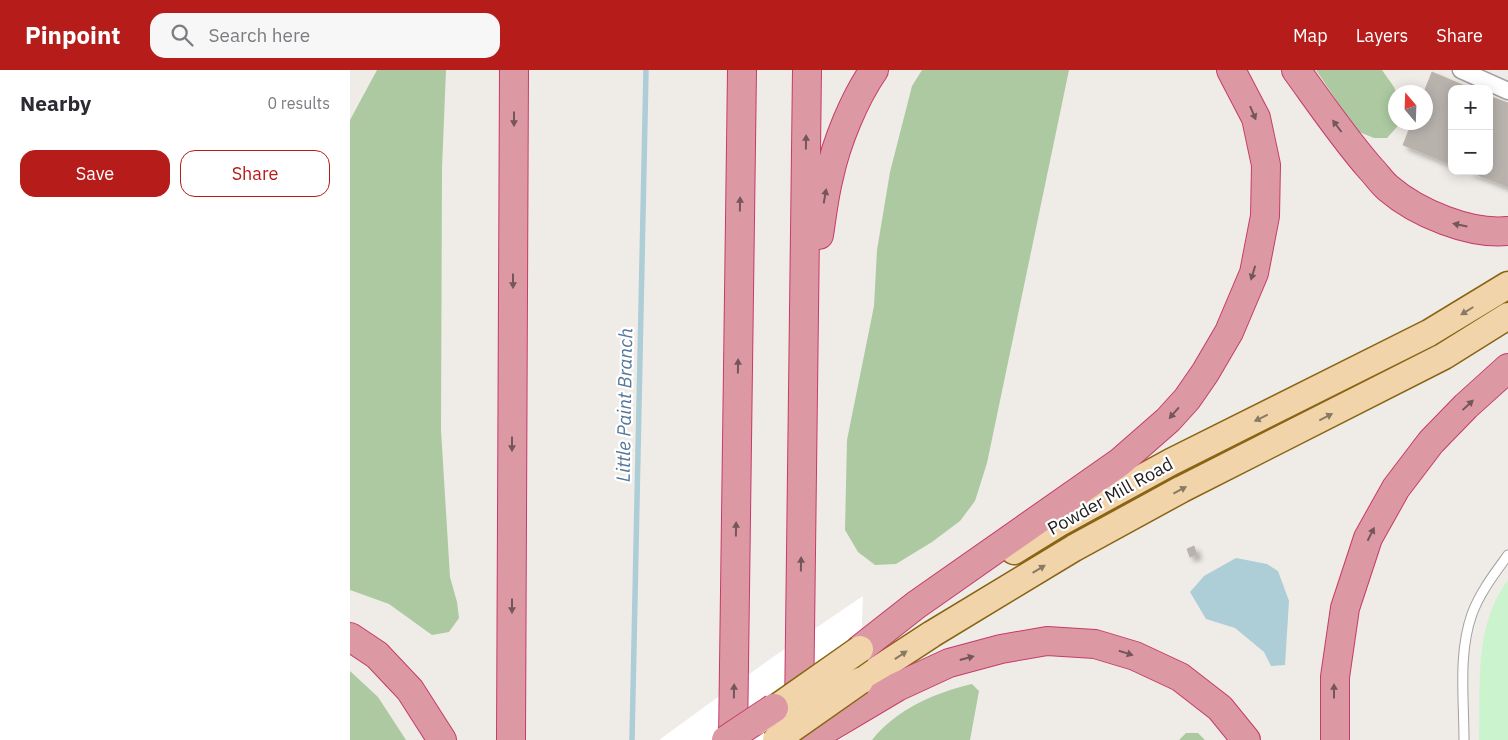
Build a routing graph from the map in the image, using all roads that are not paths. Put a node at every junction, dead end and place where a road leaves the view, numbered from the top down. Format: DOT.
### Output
graph roads {
  1 [pos="514,70"];
  2 [pos="742,70"];
  3 [pos="807,70"];
  4 [pos="874,70"];
  5 [pos="1231,70"];
  6 [pos="1296,70"];
  7 [pos="1461,70"];
  8 [pos="1508,92"];
  9 [pos="1508,231"];
  10 [pos="1508,285"];
  11 [pos="1508,316"];
  12 [pos="1508,368"];
  13 [pos="802,454"];
  14 [pos="1508,554"];
  15 [pos="800,613"];
  16 [pos="350,638"];
  17 [pos="860,649"];
  18 [pos="774,708"];
  19 [pos="442,740"];
  20 [pos="511,740"];
  21 [pos="726,740"];
  22 [pos="732,740"];
  23 [pos="776,740"];
  24 [pos="798,740"];
  25 [pos="807,740"];
  26 [pos="1246,740"];
  27 [pos="1335,740"];
  28 [pos="1464,740"];
  1 -- 20 [label="highway, one-way"];
  22 -- 2 [label="highway, one-way"];
  13 -- 3 [label="highway, one-way"];
  13 -- 4 [label="highway, one-way"];
  5 -- 17 [label="highway, one-way"];
  9 -- 6 [label="highway, one-way"];
  7 -- 8 [label="street"];
  10 -- 17 [label="main road, Powder Mill Road, one-way"];
  23 -- 11 [label="main road, Powder Mill Road, one-way, bridge"];
  27 -- 12 [label="highway, one-way"];
  15 -- 13 [label="highway, one-way"];
  14 -- 28 [label="lane"];
  15 -- 24 [label="highway"];
  15 -- 25 [label="highway"];
  16 -- 19 [label="highway"];
  17 -- 18 [label="main road, Powder Mill Road, bridge"];
  18 -- 21 [label="highway, bridge"];
  18 -- 22 [label="main road, Powder Mill Road, bridge"];
  25 -- 26 [label="highway, one-way"];
}
